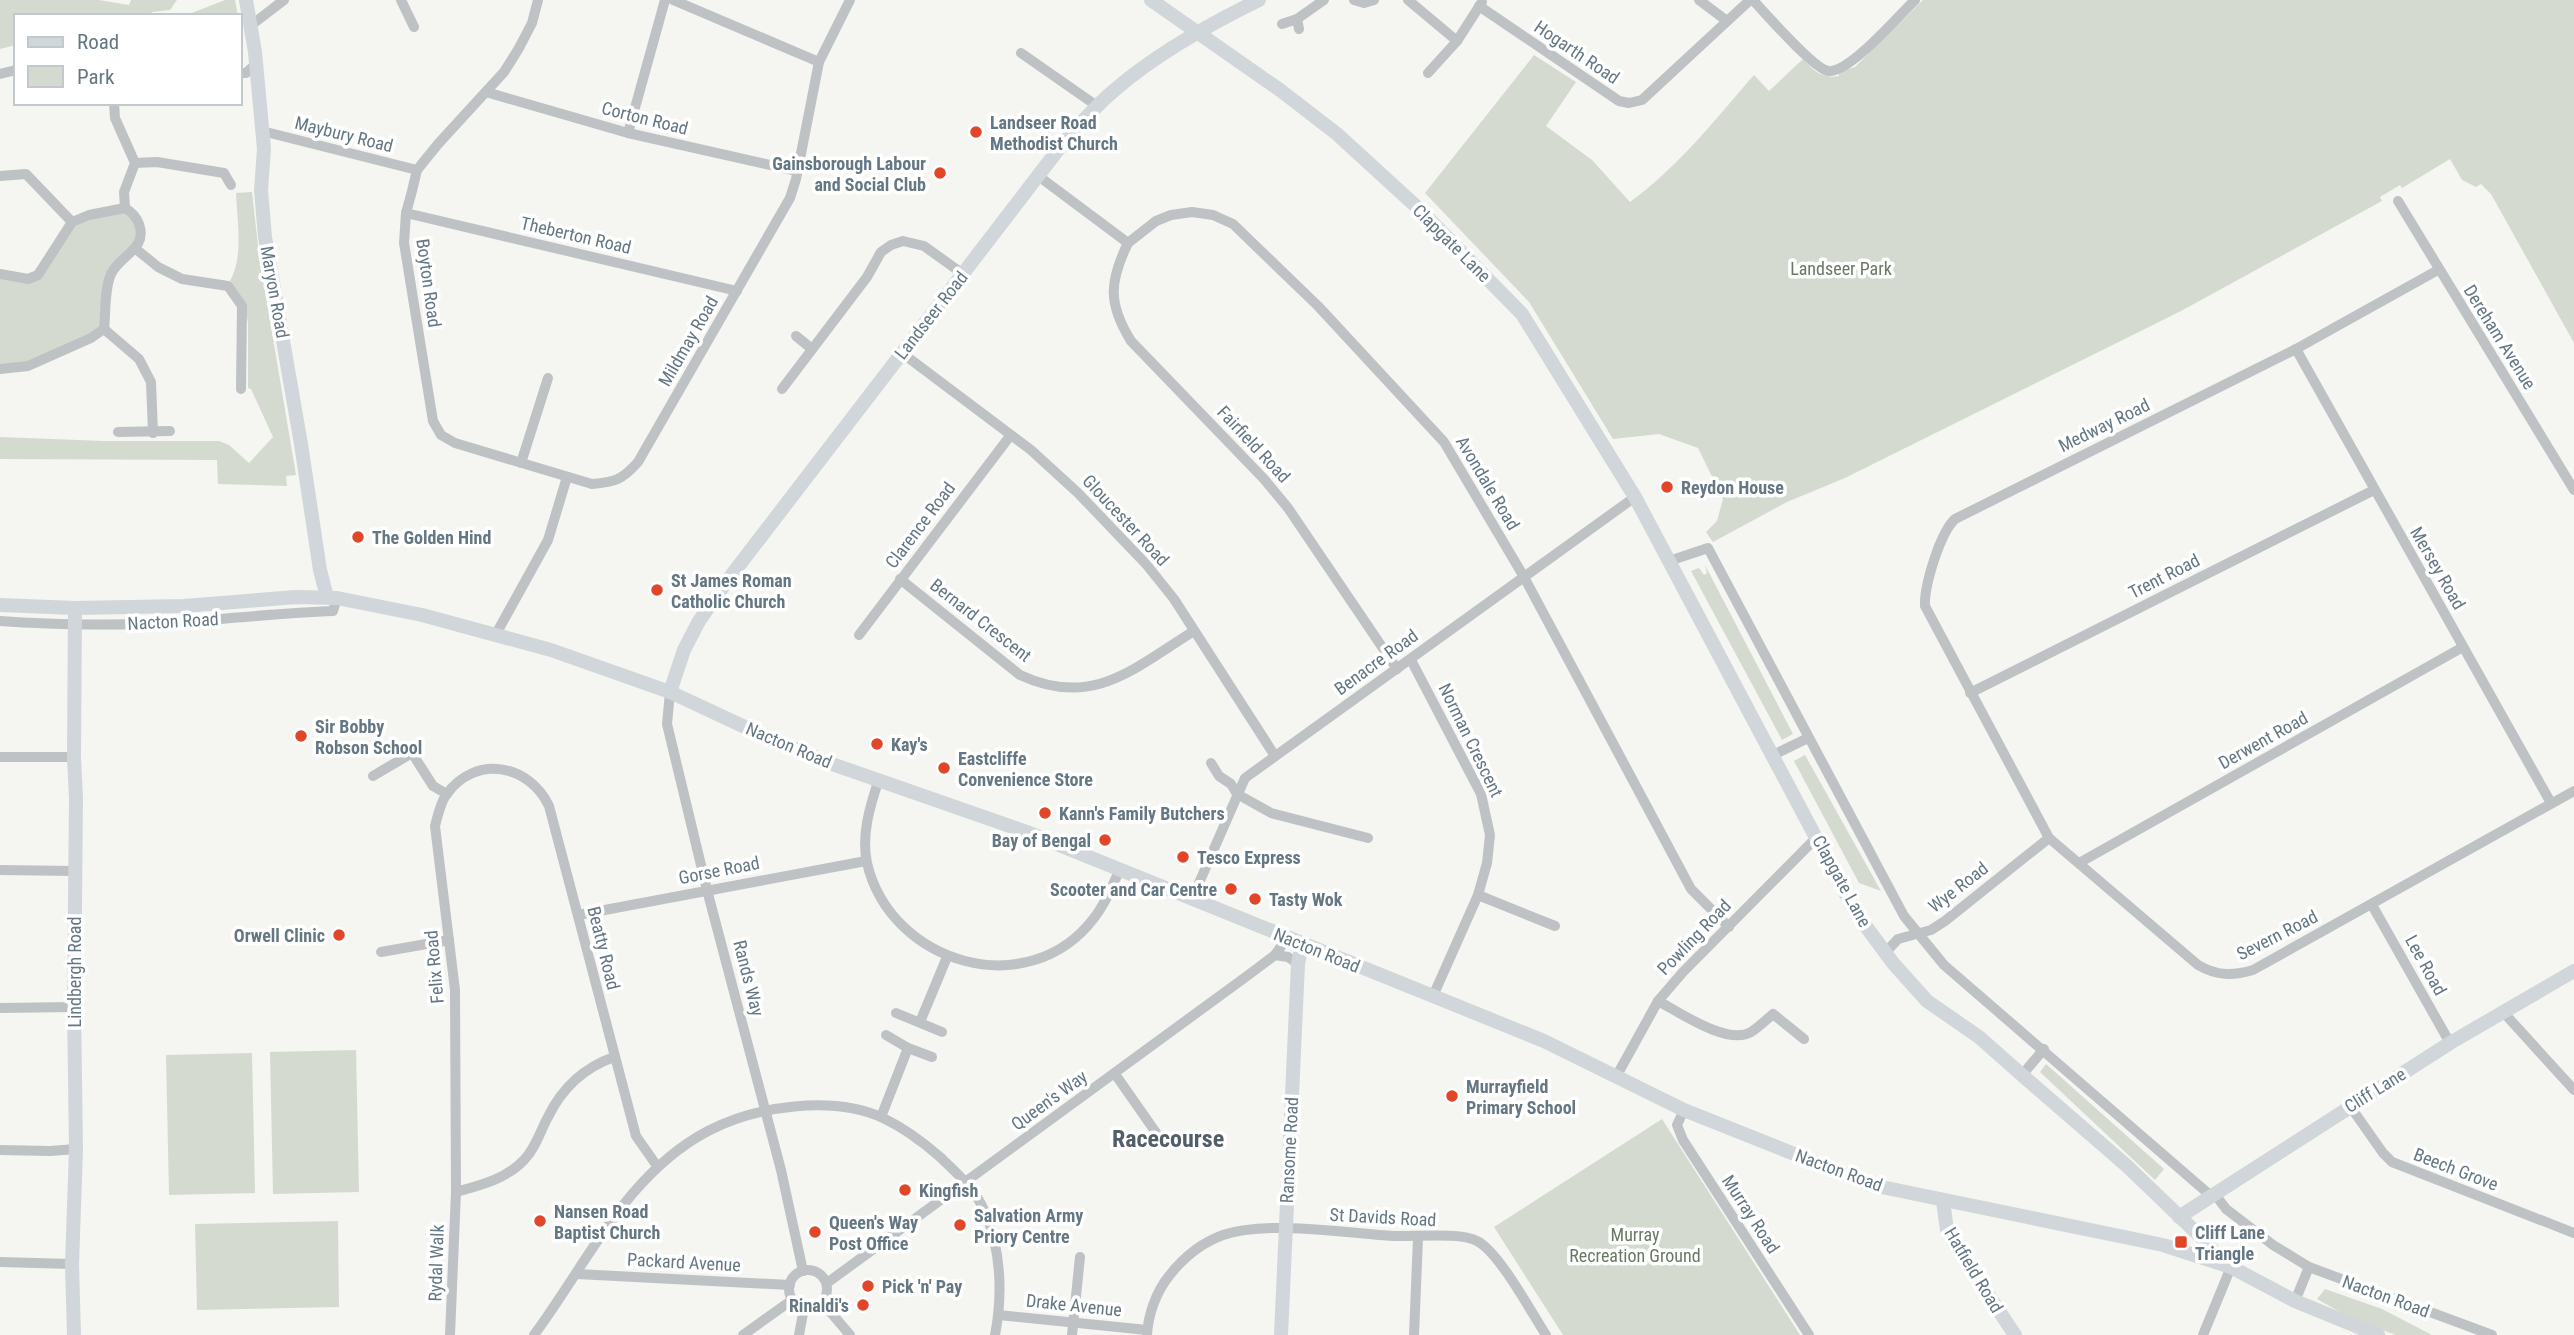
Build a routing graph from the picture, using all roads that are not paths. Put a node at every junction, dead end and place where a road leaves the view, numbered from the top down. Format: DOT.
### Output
graph roads {
  1 [pos="246,0"];
  2 [pos="284,0"];
  3 [pos="401,0"];
  4 [pos="538,0"];
  5 [pos="665,0"];
  6 [pos="673,0"];
  7 [pos="850,0"];
  8 [pos="1152,0"];
  9 [pos="1259,0"];
  10 [pos="1324,0"];
  11 [pos="1354,0"];
  12 [pos="1374,0"];
  13 [pos="1408,0"];
  14 [pos="1699,0"];
  15 [pos="1752,0"];
  16 [pos="1915,0"];
  17 [pos="1481,3"];
  18 [pos="1727,21"];
  19 [pos="1282,24"];
  20 [pos="250,26"];
  21 [pos="414,27"];
  22 [pos="1197,33"];
  23 [pos="1457,41"];
  24 [pos="1021,53"];
  25 [pos="819,61"];
  26 [pos="256,64"];
  27 [pos="242,73"];
  28 [pos="1428,73"];
  29 [pos="486,92"];
  30 [pos="114,105"];
  31 [pos="1097,106"];
  32 [pos="262,131"];
  33 [pos="628,133"];
  34 [pos="135,163"];
  35 [pos="417,170"];
  36 [pos="797,171"];
  37 [pos="1037,174"];
  38 [pos="0,176"];
  39 [pos="231,185"];
  40 [pos="2398,201"];
  41 [pos="125,208"];
  42 [pos="407,213"];
  43 [pos="72,222"];
  44 [pos="1128,243"];
  45 [pos="136,249"];
  46 [pos="2438,270"];
  47 [pos="0,274"];
  48 [pos="963,274"];
  49 [pos="737,291"];
  50 [pos="104,329"];
  51 [pos="796,336"];
  52 [pos="812,349"];
  53 [pos="2296,349"];
  54 [pos="902,353"];
  55 [pos="0,369"];
  56 [pos="548,377"];
  57 [pos="782,388"];
  58 [pos="241,389"];
  59 [pos="170,431"];
  60 [pos="118,432"];
  61 [pos="153,433"];
  62 [pos="1010,436"];
  63 [pos="522,463"];
  64 [pos="567,477"];
  65 [pos="2374,490"];
  66 [pos="2574,490"];
  67 [pos="1635,497"];
  68 [pos="1669,561"];
  69 [pos="1524,577"];
  70 [pos="900,579"];
  71 [pos="332,597"];
  72 [pos="0,605"];
  73 [pos="75,608"];
  74 [pos="0,621"];
  75 [pos="75,624"];
  76 [pos="1194,631"];
  77 [pos="496,634"];
  78 [pos="859,635"];
  79 [pos="2463,647"];
  80 [pos="1411,660"];
  81 [pos="1397,669"];
  82 [pos="670,692"];
  83 [pos="1970,693"];
  84 [pos="1808,738"];
  85 [pos="1773,755"];
  86 [pos="1275,756"];
  87 [pos="0,757"];
  88 [pos="74,757"];
  89 [pos="1211,763"];
  90 [pos="373,776"];
  91 [pos="879,779"];
  92 [pos="2574,791"];
  93 [pos="447,793"];
  94 [pos="1237,794"];
  95 [pos="2551,803"];
  96 [pos="1818,837"];
  97 [pos="1368,838"];
  98 [pos="2049,838"];
  99 [pos="866,861"];
  100 [pos="2079,863"];
  101 [pos="0,870"];
  102 [pos="74,871"];
  103 [pos="1119,871"];
  104 [pos="707,890"];
  105 [pos="1478,895"];
  106 [pos="1192,900"];
  107 [pos="2372,905"];
  108 [pos="578,915"];
  109 [pos="1555,926"];
  110 [pos="1729,927"];
  111 [pos="1917,934"];
  112 [pos="1286,938"];
  113 [pos="449,940"];
  114 [pos="1303,944"];
  115 [pos="381,952"];
  116 [pos="1885,953"];
  117 [pos="1275,955"];
  118 [pos="947,957"];
  119 [pos="1298,964"];
  120 [pos="2574,971"];
  121 [pos="1433,996"];
  122 [pos="1658,1001"];
  123 [pos="74,1007"];
  124 [pos="0,1008"];
  125 [pos="896,1013"];
  126 [pos="2504,1013"];
  127 [pos="920,1022"];
  128 [pos="942,1032"];
  129 [pos="886,1035"];
  130 [pos="1804,1039"];
  131 [pos="2450,1043"];
  132 [pos="908,1048"];
  133 [pos="2044,1049"];
  134 [pos="933,1057"];
  135 [pos="614,1058"];
  136 [pos="1115,1074"];
  137 [pos="2022,1074"];
  138 [pos="1616,1077"];
  139 [pos="2574,1090"];
  140 [pos="2350,1106"];
  141 [pos="1684,1110"];
  142 [pos="764,1111"];
  143 [pos="881,1117"];
  144 [pos="1157,1134"];
  145 [pos="76,1149"];
  146 [pos="0,1150"];
  147 [pos="657,1166"];
  148 [pos="966,1181"];
  149 [pos="456,1192"];
  150 [pos="2212,1194"];
  151 [pos="1943,1201"];
  152 [pos="2179,1217"];
  153 [pos="1285,1229"];
  154 [pos="2574,1233"];
  155 [pos="1418,1238"];
  156 [pos="1080,1257"];
  157 [pos="0,1262"];
  158 [pos="72,1264"];
  159 [pos="2224,1264"];
  160 [pos="2309,1267"];
  161 [pos="803,1271"];
  162 [pos="577,1274"];
  163 [pos="827,1283"];
  164 [pos="790,1284"];
  165 [pos="792,1300"];
  166 [pos="2295,1301"];
  167 [pos="822,1302"];
  168 [pos="804,1308"];
  169 [pos="999,1315"];
  170 [pos="1073,1323"];
  171 [pos="2461,1330"];
  172 [pos="1147,1333"];
  173 [pos="74,1335"];
  174 [pos="450,1335"];
  175 [pos="534,1335"];
  176 [pos="743,1335"];
  177 [pos="799,1335"];
  178 [pos="850,1335"];
  179 [pos="995,1335"];
  180 [pos="1072,1335"];
  181 [pos="1281,1335"];
  182 [pos="1414,1335"];
  183 [pos="1546,1335"];
  184 [pos="1809,1335"];
  185 [pos="2015,1335"];
  186 [pos="2203,1335"];
  187 [pos="2378,1335"];
  188 [pos="2492,1335"];
  1 -- 20 [label="street, Maryon Road"];
  2 -- 20 [label="street"];
  3 -- 21 [label="street"];
  4 -- 29 [label="street, Boyton Road"];
  5 -- 33 [label="street"];
  6 -- 25 [label="street"];
  7 -- 25 [label="street, Mildmay Road"];
  8 -- 22 [label="street, Clapgate Lane"];
  9 -- 22 [label="street, Landseer Road"];
  10 -- 19 [label="street"];
  11 -- 12 [label="street"];
  13 -- 23 [label="street"];
  14 -- 18 [label="street"];
  15 -- 16 [label="street"];
  15 -- 18 [label="street, Hogarth Road"];
  17 -- 18 [label="street, Hogarth Road"];
  17 -- 23 [label="street"];
  20 -- 26 [label="street, Maryon Road"];
  22 -- 31 [label="street, Landseer Road"];
  22 -- 67 [label="street, Clapgate Lane"];
  23 -- 28 [label="street"];
  24 -- 31 [label="street"];
  25 -- 36 [label="street, Mildmay Road"];
  26 -- 27 [label="street"];
  26 -- 32 [label="street, Maryon Road"];
  29 -- 33 [label="street, Corton Road"];
  29 -- 35 [label="street, Boyton Road"];
  30 -- 34 [label="street"];
  31 -- 37 [label="street, Landseer Road"];
  32 -- 35 [label="street, Maybury Road"];
  32 -- 71 [label="street, Maryon Road"];
  33 -- 36 [label="street, Corton Road"];
  34 -- 39 [label="street"];
  34 -- 41 [label="street"];
  35 -- 42 [label="street, Boyton Road"];
  36 -- 49 [label="street, Mildmay Road"];
  37 -- 44 [label="street"];
  37 -- 48 [label="street, Landseer Road"];
  38 -- 43 [label="street"];
  40 -- 46 [label="street, Dereham Avenue"];
  41 -- 43 [label="street"];
  41 -- 45 [label="street"];
  42 -- 49 [label="street, Theberton Road"];
  42 -- 63 [label="street, Boyton Road"];
  43 -- 47 [label="street"];
  44 -- 69 [label="street, Avondale Road"];
  44 -- 81 [label="street, Fairfield Road"];
  45 -- 50 [label="street"];
  45 -- 58 [label="street"];
  46 -- 53 [label="street, Medway Road"];
  46 -- 66 [label="street, Dereham Avenue"];
  48 -- 52 [label="street"];
  48 -- 54 [label="street, Landseer Road"];
  49 -- 64 [label="street, Mildmay Road"];
  50 -- 55 [label="street"];
  50 -- 61 [label="street"];
  51 -- 52 [label="street"];
  52 -- 57 [label="street"];
  53 -- 65 [label="street, Mersey Road"];
  53 -- 83 [label="street, Medway Road"];
  54 -- 62 [label="street, Gloucester Road"];
  54 -- 82 [label="street, Landseer Road"];
  56 -- 63 [label="street"];
  59 -- 61 [label="street"];
  60 -- 61 [label="street"];
  62 -- 70 [label="street, Clarence Road"];
  62 -- 76 [label="street, Gloucester Road"];
  63 -- 64 [label="street, Boyton Road"];
  64 -- 77 [label="street"];
  65 -- 79 [label="street, Mersey Road"];
  65 -- 83 [label="street, Trent Road"];
  67 -- 68 [label="street, Clapgate Lane"];
  67 -- 69 [label="street, Benacre Road"];
  68 -- 84 [label="street"];
  68 -- 85 [label="street, Clapgate Lane"];
  69 -- 80 [label="street, Benacre Road"];
  69 -- 110 [label="street, Avondale Road"];
  70 -- 76 [label="street, Bernard Crescent"];
  70 -- 78 [label="street, Clarence Road"];
  71 -- 73 [label="street, Nacton Road"];
  71 -- 75 [label="street, Nacton Road"];
  71 -- 77 [label="street, Nacton Road"];
  72 -- 73 [label="street, Nacton Road"];
  73 -- 75 [label="street, Lindbergh Road"];
  74 -- 75 [label="street, Nacton Road"];
  75 -- 88 [label="street, Lindbergh Road"];
  76 -- 86 [label="street, Gloucester Road"];
  77 -- 82 [label="street, Nacton Road"];
  79 -- 95 [label="street, Mersey Road"];
  79 -- 100 [label="street, Derwent Road"];
  80 -- 81 [label="street, Benacre Road"];
  80 -- 105 [label="street, Norman Crescent"];
  81 -- 86 [label="street, Benacre Road"];
  82 -- 91 [label="street, Nacton Road"];
  82 -- 104 [label="street, Rands Way"];
  83 -- 98 [label="street, Severn Road"];
  84 -- 85 [label="street"];
  84 -- 111 [label="street"];
  85 -- 96 [label="street, Clapgate Lane"];
  86 -- 94 [label="street, Benacre Road"];
  87 -- 88 [label="street"];
  88 -- 102 [label="street, Lindbergh Road"];
  89 -- 94 [label="street"];
  90 -- 93 [label="street"];
  91 -- 99 [label="street"];
  91 -- 103 [label="street, Nacton Road"];
  92 -- 95 [label="street, Severn Road"];
  93 -- 108 [label="street, Beatty Road"];
  93 -- 113 [label="street, Felix Road"];
  94 -- 97 [label="street"];
  94 -- 106 [label="street, Benacre Road"];
  95 -- 107 [label="street, Severn Road"];
  96 -- 110 [label="street, Powling Road"];
  96 -- 116 [label="street, Clapgate Lane"];
  98 -- 100 [label="street, Severn Road"];
  98 -- 111 [label="street, Wye Road"];
  99 -- 104 [label="street, Gorse Road"];
  99 -- 118 [label="street"];
  100 -- 107 [label="street, Severn Road"];
  101 -- 102 [label="street"];
  102 -- 123 [label="street, Lindbergh Road"];
  103 -- 106 [label="street, Nacton Road"];
  103 -- 118 [label="street"];
  104 -- 108 [label="street, Gorse Road"];
  104 -- 142 [label="street, Rands Way"];
  105 -- 109 [label="street"];
  105 -- 121 [label="street, Norman Crescent"];
  106 -- 112 [label="street, Nacton Road"];
  107 -- 131 [label="street, Lee Road"];
  108 -- 135 [label="street, Beatty Road"];
  110 -- 122 [label="street, Powling Road"];
  111 -- 116 [label="street, Wye Road"];
  111 -- 133 [label="street"];
  112 -- 114 [label="street, Nacton Road"];
  112 -- 117 [label="street, Queen's Way"];
  113 -- 115 [label="street"];
  113 -- 149 [label="street, Felix Road"];
  114 -- 119 [label="street, Ransome Road"];
  114 -- 121 [label="street, Nacton Road"];
  116 -- 137 [label="street, Clapgate Lane"];
  117 -- 119 [label="street"];
  117 -- 136 [label="street, Queen's Way"];
  118 -- 127 [label="street"];
  119 -- 153 [label="street, Ransome Road"];
  120 -- 126 [label="street, Cliff Lane"];
  121 -- 138 [label="street, Nacton Road"];
  122 -- 130 [label="street"];
  122 -- 138 [label="street, Powling Road"];
  123 -- 124 [label="street"];
  123 -- 145 [label="street, Lindbergh Road"];
  125 -- 127 [label="street"];
  126 -- 131 [label="street, Cliff Lane"];
  126 -- 139 [label="street"];
  127 -- 128 [label="street"];
  129 -- 132 [label="street"];
  131 -- 140 [label="street, Cliff Lane"];
  132 -- 134 [label="street"];
  132 -- 143 [label="street"];
  133 -- 137 [label="street"];
  133 -- 150 [label="street"];
  135 -- 147 [label="street, Beatty Road"];
  135 -- 149 [label="street"];
  136 -- 144 [label="street"];
  136 -- 148 [label="street, Queen's Way"];
  137 -- 152 [label="street, Clapgate Lane"];
  138 -- 141 [label="street, Nacton Road"];
  140 -- 150 [label="street, Cliff Lane"];
  140 -- 154 [label="street, Beech Grove"];
  141 -- 151 [label="street, Nacton Road"];
  141 -- 184 [label="street, Murray Road"];
  142 -- 143 [label="street"];
  142 -- 147 [label="street"];
  142 -- 161 [label="street, Rands Way"];
  143 -- 148 [label="street"];
  145 -- 146 [label="street"];
  145 -- 158 [label="street, Lindbergh Road"];
  147 -- 162 [label="street"];
  148 -- 163 [label="street, Queen's Way"];
  148 -- 169 [label="street"];
  149 -- 174 [label="street, Rydal Walk"];
  150 -- 152 [label="street, Cliff Lane"];
  150 -- 160 [label="street, Nacton Road"];
  151 -- 159 [label="street, Nacton Road"];
  151 -- 185 [label="street, Hatfield Road"];
  152 -- 159 [label="street, Clapgate Lane"];
  153 -- 155 [label="street, St Davids Road"];
  153 -- 172 [label="street, St Davids Road"];
  153 -- 181 [label="street, Ransome Road"];
  155 -- 182 [label="street"];
  155 -- 183 [label="street, St Davids Road"];
  156 -- 170 [label="street"];
  157 -- 158 [label="street"];
  158 -- 173 [label="street, Lindbergh Road"];
  159 -- 166 [label="street, Nacton Road"];
  159 -- 186 [label="street"];
  160 -- 166 [label="street"];
  160 -- 171 [label="street, Nacton Road"];
  161 -- 163 [label="street"];
  161 -- 164 [label="street"];
  162 -- 164 [label="street, Packard Avenue"];
  162 -- 175 [label="street"];
  163 -- 167 [label="street"];
  164 -- 165 [label="street"];
  165 -- 168 [label="street"];
  165 -- 176 [label="street"];
  166 -- 187 [label="street, Nacton Road"];
  167 -- 168 [label="street"];
  167 -- 178 [label="street"];
  168 -- 177 [label="street"];
  169 -- 170 [label="street, Drake Avenue"];
  169 -- 179 [label="street"];
  170 -- 172 [label="street, Drake Avenue"];
  170 -- 180 [label="street"];
  171 -- 188 [label="street, Nacton Road"];
}
